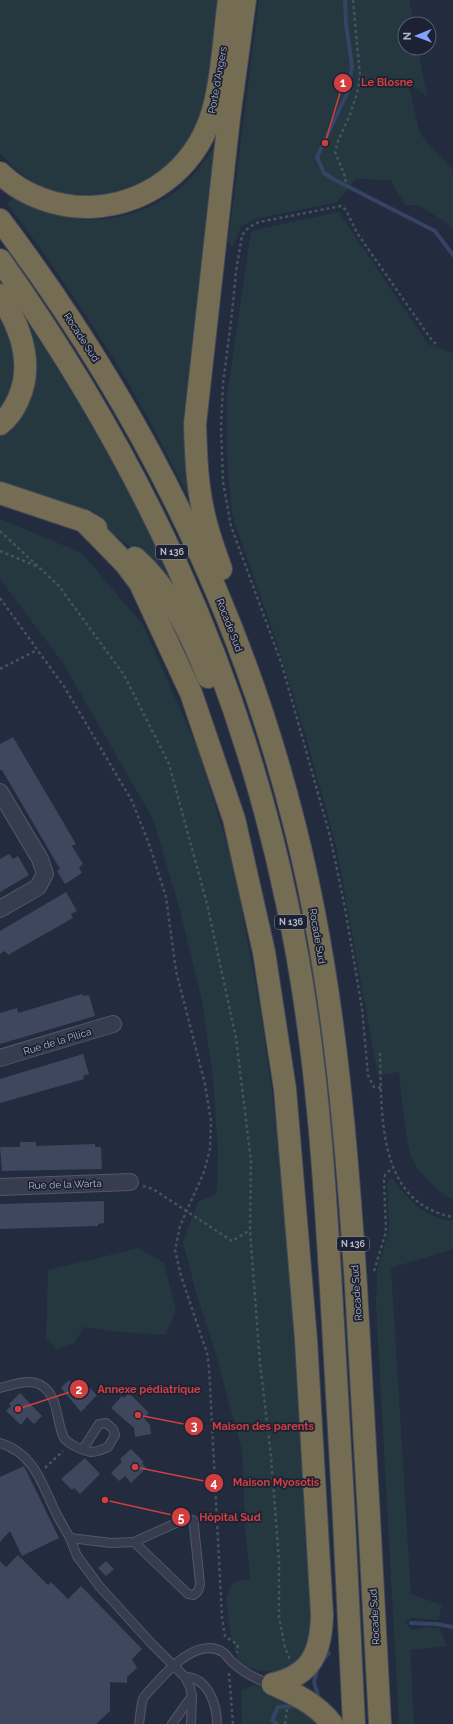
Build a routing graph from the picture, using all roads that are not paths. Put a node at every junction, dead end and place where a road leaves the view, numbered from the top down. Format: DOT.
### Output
graph roads {
  1 [pos="229,0"];
  2 [pos="245,0"];
  3 [pos="0,173"];
  4 [pos="0,220"];
  5 [pos="0,260"];
  6 [pos="0,295"];
  7 [pos="0,424"];
  8 [pos="0,493"];
  9 [pos="84,521"];
  10 [pos="219,596"];
  11 [pos="252,764"];
  12 [pos="0,792"];
  13 [pos="0,909"];
  14 [pos="113,1024"];
  15 [pos="0,1058"];
  16 [pos="130,1182"];
  17 [pos="0,1187"];
  18 [pos="0,1388"];
  19 [pos="0,1443"];
  20 [pos="83,1449"];
  21 [pos="70,1538"];
  22 [pos="134,1542"];
  23 [pos="173,1665"];
  24 [pos="185,1677"];
  25 [pos="273,1684"];
  26 [pos="192,1696"];
  27 [pos="139,1724"];
  28 [pos="172,1724"];
  29 [pos="191,1724"];
  30 [pos="217,1724"];
  31 [pos="332,1724"];
  32 [pos="354,1724"];
  33 [pos="380,1724"];
  1 -- 3 [label="highway, Porte d'Angers"];
  2 -- 10 [label="highway"];
  4 -- 10 [label="highway, Rocade Sud / N 136"];
  5 -- 11 [label="highway, N 136"];
  6 -- 7 [label="highway"];
  8 -- 9 [label="highway"];
  9 -- 11 [label="highway"];
  9 -- 25 [label="highway"];
  10 -- 33 [label="highway, Rocade Sud / N 136"];
  11 -- 32 [label="highway, N 136"];
  12 -- 13 [label="street"];
  14 -- 15 [label="street, Rue de la Pilica"];
  16 -- 17 [label="street, Rue de la Warta"];
  18 -- 20 [label="lane"];
  19 -- 21 [label="lane"];
  21 -- 22 [label="lane"];
  21 -- 23 [label="lane"];
  22 -- 22 [label="lane"];
  23 -- 24 [label="lane"];
  23 -- 25 [label="lane"];
  23 -- 27 [label="lane"];
  24 -- 26 [label="lane"];
  24 -- 30 [label="lane"];
  25 -- 31 [label="highway"];
  26 -- 28 [label="lane"];
  26 -- 29 [label="lane"];
}
